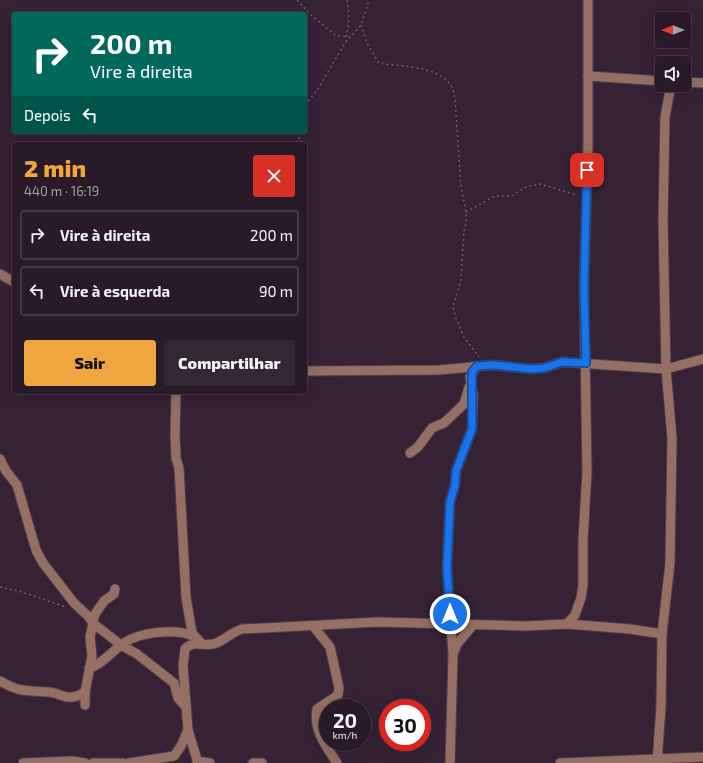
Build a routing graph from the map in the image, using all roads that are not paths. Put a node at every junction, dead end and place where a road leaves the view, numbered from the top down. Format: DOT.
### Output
graph roads {
  1 [pos="588,0"];
  2 [pos="588,76"];
  3 [pos="655,81"];
  4 [pos="691,82"];
  5 [pos="703,83"];
  6 [pos="670,92"];
  7 [pos="0,274"];
  8 [pos="12,281"];
  9 [pos="703,359"];
  10 [pos="586,363"];
  11 [pos="481,366"];
  12 [pos="666,369"];
  13 [pos="307,371"];
  14 [pos="470,382"];
  15 [pos="176,394"];
  16 [pos="410,453"];
  17 [pos="0,459"];
  18 [pos="115,589"];
  19 [pos="93,622"];
  20 [pos="452,623"];
  21 [pos="567,624"];
  22 [pos="473,625"];
  23 [pos="313,626"];
  24 [pos="662,634"];
  25 [pos="193,636"];
  26 [pos="201,643"];
  27 [pos="121,645"];
  28 [pos="453,655"];
  29 [pos="89,668"];
  30 [pos="0,681"];
  31 [pos="85,692"];
  32 [pos="85,705"];
  33 [pos="186,707"];
  34 [pos="188,730"];
  35 [pos="703,757"];
  36 [pos="657,760"];
  37 [pos="197,762"];
  38 [pos="23,763"];
  39 [pos="85,763"];
  40 [pos="93,763"];
  41 [pos="123,763"];
  42 [pos="129,763"];
  43 [pos="210,763"];
  44 [pos="253,763"];
  45 [pos="262,763"];
  46 [pos="337,763"];
  47 [pos="450,763"];
  48 [pos="560,763"];
  1 -- 2 [label="street"];
  2 -- 3 [label="street"];
  2 -- 10 [label="street"];
  4 -- 5 [label="street"];
  6 -- 12 [label="street"];
  7 -- 8 [label="street"];
  9 -- 12 [label="street"];
  10 -- 11 [label="street"];
  10 -- 12 [label="street"];
  10 -- 21 [label="street"];
  11 -- 13 [label="street"];
  11 -- 14 [label="street"];
  12 -- 24 [label="street"];
  14 -- 16 [label="street"];
  14 -- 20 [label="street"];
  15 -- 25 [label="street"];
  17 -- 19 [label="street"];
  18 -- 19 [label="street"];
  19 -- 27 [label="street"];
  19 -- 29 [label="street"];
  20 -- 22 [label="street"];
  20 -- 23 [label="street"];
  20 -- 28 [label="street"];
  21 -- 22 [label="street"];
  21 -- 24 [label="street"];
  22 -- 28 [label="street"];
  23 -- 26 [label="street"];
  23 -- 46 [label="street"];
  24 -- 36 [label="street"];
  25 -- 26 [label="street"];
  25 -- 27 [label="street"];
  26 -- 33 [label="street"];
  27 -- 29 [label="street"];
  27 -- 33 [label="street"];
  28 -- 47 [label="street"];
  29 -- 31 [label="street"];
  30 -- 31 [label="street"];
  31 -- 32 [label="street"];
  33 -- 34 [label="street"];
  34 -- 37 [label="street"];
  34 -- 42 [label="street"];
  35 -- 36 [label="street"];
  36 -- 48 [label="street"];
  37 -- 43 [label="street"];
  38 -- 39 [label="street"];
  40 -- 41 [label="street"];
  44 -- 45 [label="street"];
}
